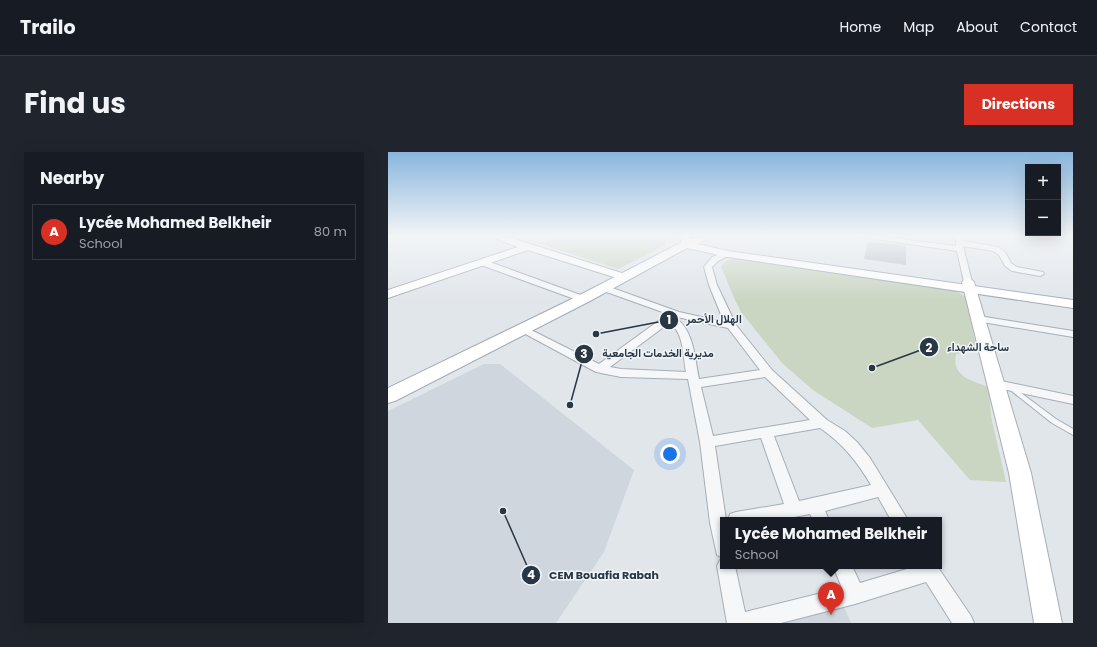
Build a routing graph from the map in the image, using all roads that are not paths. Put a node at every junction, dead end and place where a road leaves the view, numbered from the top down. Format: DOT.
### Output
graph roads {
  1 [pos="500,257"];
  2 [pos="559,257"];
  3 [pos="661,257"];
  4 [pos="721,257"];
  5 [pos="751,257"];
  6 [pos="786,257"];
  7 [pos="963,257"];
  8 [pos="1004,257"];
  9 [pos="484,263"];
  10 [pos="1040,274"];
  11 [pos="624,277"];
  12 [pos="905,277"];
  13 [pos="970,286"];
  14 [pos="604,288"];
  15 [pos="388,294"];
  16 [pos="1073,297"];
  17 [pos="583,299"];
  18 [pos="1073,304"];
  19 [pos="673,316"];
  20 [pos="979,319"];
  21 [pos="731,326"];
  22 [pos="523,330"];
  23 [pos="1073,334"];
  24 [pos="600,369"];
  25 [pos="768,373"];
  26 [pos="694,379"];
  27 [pos="1004,386"];
  28 [pos="388,396"];
  29 [pos="1073,400"];
  30 [pos="822,423"];
  31 [pos="1073,432"];
  32 [pos="766,434"];
  33 [pos="707,442"];
  34 [pos="882,489"];
  35 [pos="794,509"];
  36 [pos="818,513"];
  37 [pos="752,517"];
  38 [pos="898,517"];
  39 [pos="720,523"];
  40 [pos="727,569"];
  41 [pos="843,569"];
  42 [pos="927,569"];
  43 [pos="855,594"];
  44 [pos="738,623"];
  45 [pos="742,623"];
  46 [pos="964,623"];
  47 [pos="1048,623"];
  1 -- 9 [label="street"];
  2 -- 11 [label="street"];
  3 -- 11 [label="main road"];
  4 -- 21 [label="street"];
  5 -- 12 [label="main road"];
  6 -- 12 [label="main road"];
  7 -- 13 [label="street"];
  8 -- 10 [label="street"];
  9 -- 15 [label="street"];
  9 -- 17 [label="street"];
  11 -- 14 [label="main road"];
  12 -- 13 [label="main road"];
  13 -- 16 [label="main road"];
  13 -- 18 [label="main road"];
  13 -- 20 [label="street"];
  14 -- 17 [label="main road"];
  14 -- 19 [label="street"];
  17 -- 22 [label="main road"];
  19 -- 21 [label="street"];
  19 -- 24 [label="street"];
  19 -- 26 [label="street"];
  20 -- 23 [label="street"];
  20 -- 27 [label="street"];
  21 -- 25 [label="street"];
  22 -- 24 [label="street"];
  22 -- 28 [label="main road"];
  24 -- 26 [label="street"];
  25 -- 26 [label="street"];
  25 -- 30 [label="street"];
  26 -- 33 [label="street"];
  27 -- 29 [label="street"];
  27 -- 31 [label="lane"];
  27 -- 47 [label="street"];
  30 -- 32 [label="street"];
  30 -- 34 [label="street"];
  32 -- 33 [label="street"];
  32 -- 35 [label="street"];
  33 -- 39 [label="street"];
  34 -- 36 [label="street"];
  34 -- 38 [label="street"];
  35 -- 36 [label="street"];
  35 -- 37 [label="street"];
  40 -- 44 [label="street"];
  41 -- 43 [label="street"];
  42 -- 43 [label="street"];
  42 -- 46 [label="street"];
  43 -- 45 [label="street"];
}
